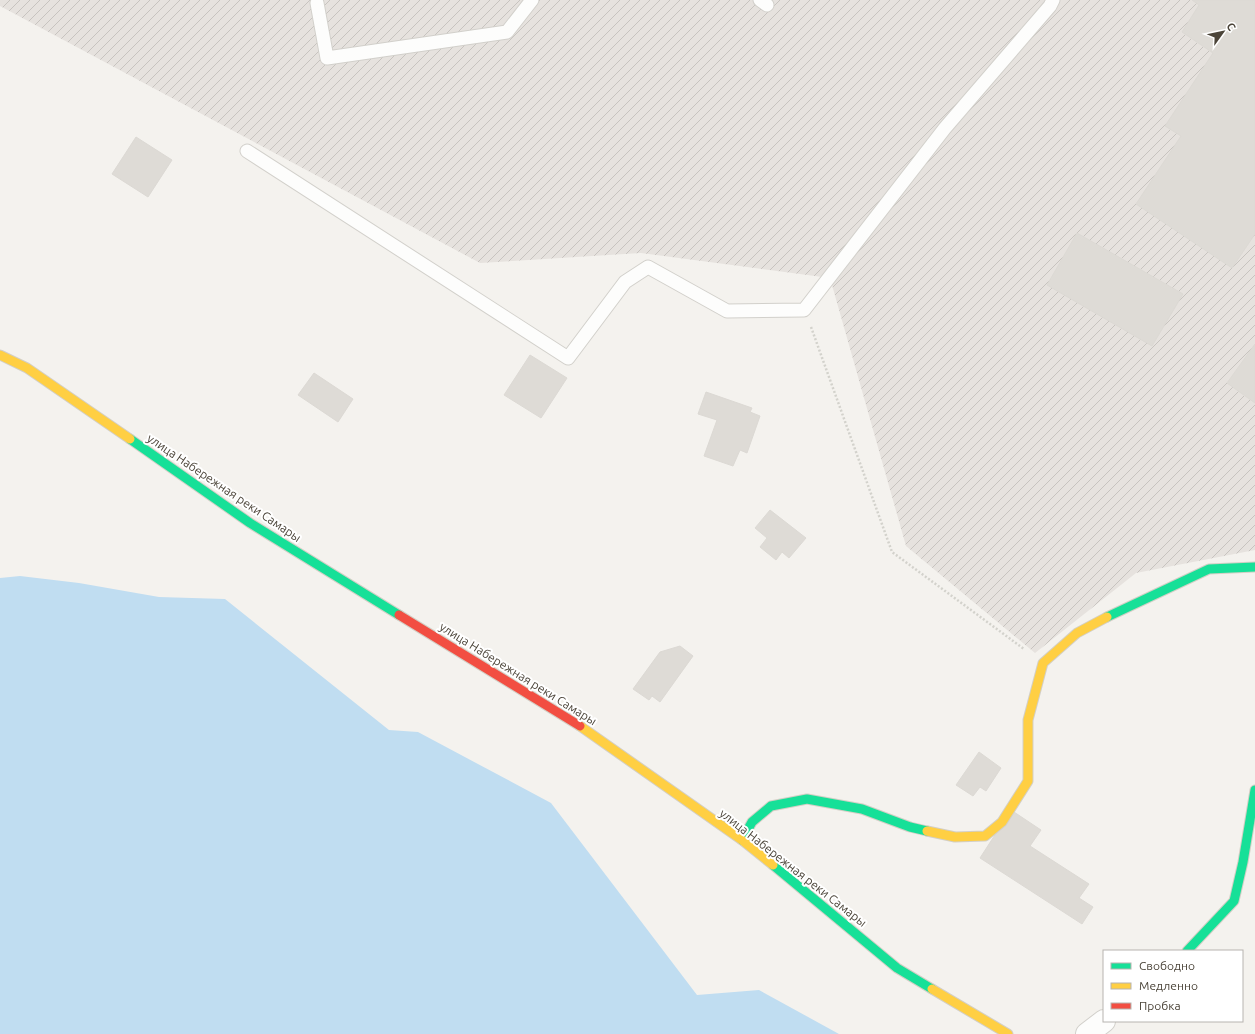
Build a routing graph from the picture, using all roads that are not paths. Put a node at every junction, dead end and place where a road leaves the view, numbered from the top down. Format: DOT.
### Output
graph roads {
  1 [pos="532,0"];
  2 [pos="1053,0"];
  3 [pos="316,3"];
  4 [pos="247,151"];
  5 [pos="0,355"];
  6 [pos="1255,567"];
  7 [pos="1255,790"];
  8 [pos="742,840"];
  9 [pos="1188,950"];
  10 [pos="1103,1022"];
  11 [pos="1008,1034"];
  12 [pos="1087,1034"];
  1 -- 3 [label="lane"];
  2 -- 4 [label="lane"];
  5 -- 8 [label="street, улица Набережная реки Самары"];
  6 -- 8 [label="street"];
  7 -- 9 [label="street"];
  8 -- 11 [label="street, улица Набережная реки Самары"];
  10 -- 12 [label="street"];
}
